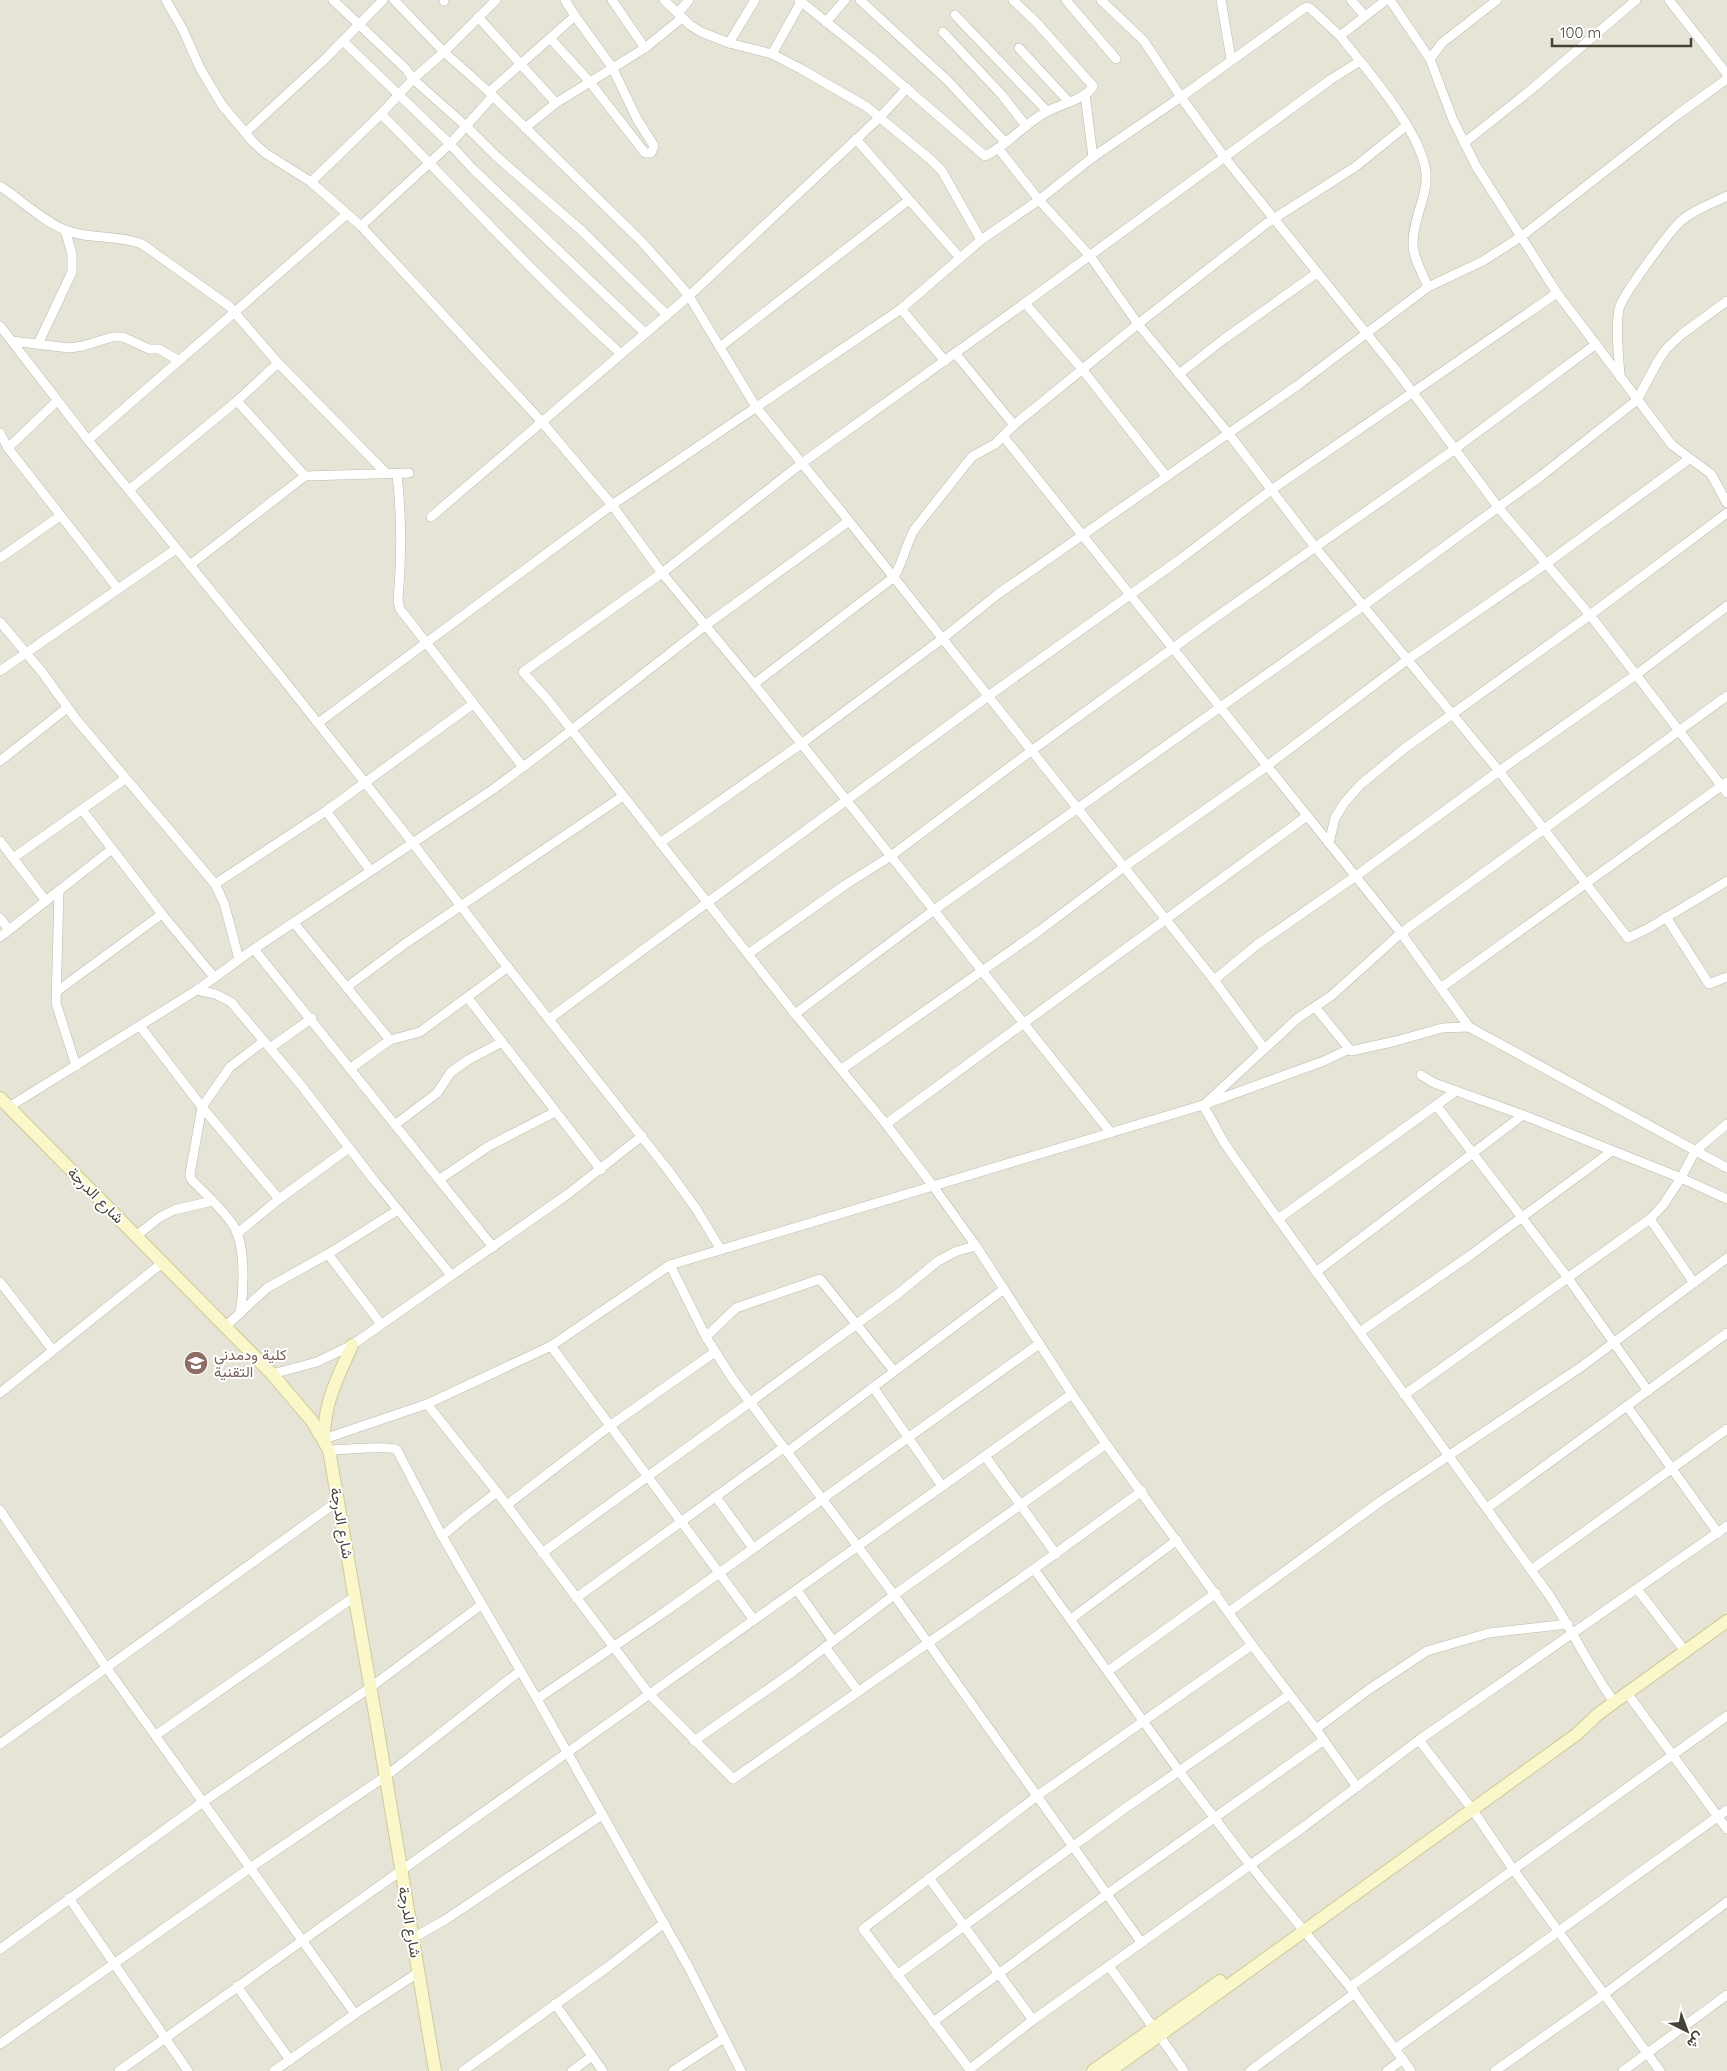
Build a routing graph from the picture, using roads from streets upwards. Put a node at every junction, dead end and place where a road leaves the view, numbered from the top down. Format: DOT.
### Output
graph roads {
  1 [pos="166,0"];
  2 [pos="333,0"];
  3 [pos="383,0"];
  4 [pos="394,0"];
  5 [pos="496,0"];
  6 [pos="565,0"];
  7 [pos="612,0"];
  8 [pos="664,0"];
  9 [pos="689,0"];
  10 [pos="756,0"];
  11 [pos="845,0"];
  12 [pos="860,0"];
  13 [pos="1013,0"];
  14 [pos="1066,0"];
  15 [pos="1101,0"];
  16 [pos="1221,0"];
  17 [pos="1351,0"];
  18 [pos="1388,0"];
  19 [pos="1497,0"];
  20 [pos="1636,0"];
  21 [pos="1668,0"];
  22 [pos="800,1"];
  23 [pos="680,15"];
  24 [pos="955,15"];
  25 [pos="575,16"];
  26 [pos="1365,16"];
  27 [pos="478,18"];
  28 [pos="826,22"];
  29 [pos="358,24"];
  30 [pos="943,32"];
  31 [pos="1340,36"];
  32 [pos="550,38"];
  33 [pos="343,41"];
  34 [pos="729,43"];
  35 [pos="645,48"];
  36 [pos="1019,48"];
  37 [pos="444,52"];
  38 [pos="772,54"];
  39 [pos="1116,59"];
  40 [pos="1231,59"];
  41 [pos="1430,59"];
  42 [pos="1360,61"];
  43 [pos="521,64"];
  44 [pos="612,67"];
  45 [pos="1727,74"];
  46 [pos="413,79"];
  47 [pos="1727,79"];
  48 [pos="589,81"];
  49 [pos="906,88"];
  50 [pos="399,94"];
  51 [pos="491,94"];
  52 [pos="1085,94"];
  53 [pos="1181,98"];
  54 [pos="1069,102"];
  55 [pos="556,103"];
  56 [pos="1047,111"];
  57 [pos="381,114"];
  58 [pos="880,117"];
  59 [pos="1408,125"];
  60 [pos="1026,126"];
  61 [pos="467,127"];
  62 [pos="524,128"];
  63 [pos="246,132"];
  64 [pos="856,139"];
  65 [pos="1464,142"];
  66 [pos="450,144"];
  67 [pos="1002,145"];
  68 [pos="1093,157"];
  69 [pos="1225,158"];
  70 [pos="430,162"];
  71 [pos="311,182"];
  72 [pos="0,186"];
  73 [pos="1727,196"];
  74 [pos="909,200"];
  75 [pos="1039,200"];
  76 [pos="347,214"];
  77 [pos="1273,219"];
  78 [pos="361,226"];
  79 [pos="65,230"];
  80 [pos="1522,236"];
  81 [pos="981,240"];
  82 [pos="1090,256"];
  83 [pos="960,258"];
  84 [pos="1317,274"];
  85 [pos="1428,287"];
  86 [pos="1557,293"];
  87 [pos="689,296"];
  88 [pos="1727,301"];
  89 [pos="1024,304"];
  90 [pos="901,309"];
  91 [pos="234,312"];
  92 [pos="667,315"];
  93 [pos="1138,324"];
  94 [pos="0,326"];
  95 [pos="645,333"];
  96 [pos="1367,333"];
  97 [pos="12,341"];
  98 [pos="38,344"];
  99 [pos="1596,344"];
  100 [pos="720,347"];
  101 [pos="955,353"];
  102 [pos="621,354"];
  103 [pos="178,360"];
  104 [pos="945,361"];
  105 [pos="278,363"];
  106 [pos="1082,369"];
  107 [pos="1179,374"];
  108 [pos="1620,377"];
  109 [pos="1413,391"];
  110 [pos="1638,400"];
  111 [pos="57,401"];
  112 [pos="237,401"];
  113 [pos="756,407"];
  114 [pos="542,422"];
  115 [pos="1014,425"];
  116 [pos="0,433"];
  117 [pos="1229,434"];
  118 [pos="1003,436"];
  119 [pos="88,440"];
  120 [pos="8,448"];
  121 [pos="1455,449"];
  122 [pos="1689,459"];
  123 [pos="802,463"];
  124 [pos="386,473"];
  125 [pos="409,473"];
  126 [pos="397,474"];
  127 [pos="305,476"];
  128 [pos="1166,476"];
  129 [pos="129,490"];
  130 [pos="1271,490"];
  131 [pos="1727,503"];
  132 [pos="612,505"];
  133 [pos="1498,507"];
  134 [pos="1727,512"];
  135 [pos="60,516"];
  136 [pos="431,517"];
  137 [pos="849,520"];
  138 [pos="1083,533"];
  139 [pos="1315,547"];
  140 [pos="176,549"];
  141 [pos="0,558"];
  142 [pos="1546,563"];
  143 [pos="190,565"];
  144 [pos="662,573"];
  145 [pos="894,578"];
  146 [pos="118,589"];
  147 [pos="1132,595"];
  148 [pos="1362,606"];
  149 [pos="1727,606"];
  150 [pos="1590,615"];
  151 [pos="0,622"];
  152 [pos="706,625"];
  153 [pos="942,640"];
  154 [pos="426,644"];
  155 [pos="1174,647"];
  156 [pos="25,652"];
  157 [pos="1407,660"];
  158 [pos="0,671"];
  159 [pos="1637,674"];
  160 [pos="754,684"];
  161 [pos="1727,696"];
  162 [pos="987,697"];
  163 [pos="473,704"];
  164 [pos="1220,706"];
  165 [pos="67,708"];
  166 [pos="1451,714"];
  167 [pos="318,723"];
  168 [pos="571,730"];
  169 [pos="1679,730"];
  170 [pos="801,744"];
  171 [pos="1031,751"];
  172 [pos="0,761"];
  173 [pos="1267,766"];
  174 [pos="523,767"];
  175 [pos="1499,771"];
  176 [pos="125,779"];
  177 [pos="365,783"];
  178 [pos="1725,787"];
  179 [pos="623,796"];
  180 [pos="846,800"];
  181 [pos="1077,808"];
  182 [pos="83,810"];
  183 [pos="326,811"];
  184 [pos="1308,816"];
  185 [pos="1543,830"];
  186 [pos="0,841"];
  187 [pos="412,842"];
  188 [pos="660,843"];
  189 [pos="1329,843"];
  190 [pos="112,849"];
  191 [pos="891,856"];
  192 [pos="13,858"];
  193 [pos="1124,867"];
  194 [pos="370,870"];
  195 [pos="1356,876"];
  196 [pos="1727,881"];
  197 [pos="215,884"];
  198 [pos="1586,885"];
  199 [pos="59,891"];
  200 [pos="46,901"];
  201 [pos="707,902"];
  202 [pos="462,907"];
  203 [pos="934,910"];
  204 [pos="162,914"];
  205 [pos="1666,917"];
  206 [pos="0,918"];
  207 [pos="1166,922"];
  208 [pos="294,923"];
  209 [pos="9,930"];
  210 [pos="1401,933"];
  211 [pos="0,937"];
  212 [pos="254,949"];
  213 [pos="748,954"];
  214 [pos="240,959"];
  215 [pos="508,967"];
  216 [pos="982,970"];
  217 [pos="214,977"];
  218 [pos="1727,977"];
  219 [pos="1214,980"];
  220 [pos="347,987"];
  221 [pos="1442,987"];
  222 [pos="197,990"];
  223 [pos="56,992"];
  224 [pos="468,998"];
  225 [pos="1315,1007"];
  226 [pos="795,1014"];
  227 [pos="312,1018"];
  228 [pos="549,1019"];
  229 [pos="1024,1024"];
  230 [pos="140,1026"];
  231 [pos="1469,1027"];
  232 [pos="390,1040"];
  233 [pos="502,1042"];
  234 [pos="267,1045"];
  235 [pos="1264,1048"];
  236 [pos="1349,1049"];
  237 [pos="76,1066"];
  238 [pos="351,1068"];
  239 [pos="842,1069"];
  240 [pos="1421,1075"];
  241 [pos="1456,1091"];
  242 [pos="5,1103"];
  243 [pos="1203,1105"];
  244 [pos="1436,1105"];
  245 [pos="202,1107"];
  246 [pos="556,1112"];
  247 [pos="1523,1115"];
  248 [pos="396,1124"];
  249 [pos="886,1124"];
  250 [pos="1727,1124"];
  251 [pos="1111,1133"];
  252 [pos="642,1136"];
  253 [pos="349,1148"];
  254 [pos="1695,1151"];
  255 [pos="1612,1152"];
  256 [pos="1474,1154"];
  257 [pos="1727,1168"];
  258 [pos="601,1170"];
  259 [pos="1681,1178"];
  260 [pos="440,1179"];
  261 [pos="933,1186"];
  262 [pos="280,1199"];
  263 [pos="1727,1199"];
  264 [pos="212,1201"];
  265 [pos="398,1210"];
  266 [pos="1522,1217"];
  267 [pos="1278,1219"];
  268 [pos="1650,1219"];
  269 [pos="238,1233"];
  270 [pos="136,1236"];
  271 [pos="976,1246"];
  272 [pos="493,1247"];
  273 [pos="721,1250"];
  274 [pos="328,1254"];
  275 [pos="1727,1258"];
  276 [pos="162,1263"];
  277 [pos="670,1265"];
  278 [pos="1316,1272"];
  279 [pos="451,1275"];
  280 [pos="1568,1278"];
  281 [pos="0,1282"];
  282 [pos="1694,1283"];
  283 [pos="1004,1289"];
  284 [pos="240,1313"];
  285 [pos="381,1324"];
  286 [pos="857,1324"];
  287 [pos="225,1327"];
  288 [pos="1360,1332"];
  289 [pos="1727,1333"];
  290 [pos="706,1337"];
  291 [pos="1615,1342"];
  292 [pos="352,1344"];
  293 [pos="1039,1344"];
  294 [pos="552,1346"];
  295 [pos="52,1350"];
  296 [pos="715,1352"];
  297 [pos="894,1371"];
  298 [pos="272,1374"];
  299 [pos="873,1387"];
  300 [pos="1648,1391"];
  301 [pos="0,1393"];
  302 [pos="1072,1394"];
  303 [pos="1404,1395"];
  304 [pos="750,1403"];
  305 [pos="427,1404"];
  306 [pos="1627,1406"];
  307 [pos="611,1425"];
  308 [pos="1727,1429"];
  309 [pos="907,1437"];
  310 [pos="326,1444"];
  311 [pos="1106,1444"];
  312 [pos="785,1450"];
  313 [pos="1448,1455"];
  314 [pos="985,1456"];
  315 [pos="1672,1469"];
  316 [pos="647,1475"];
  317 [pos="942,1486"];
  318 [pos="1142,1491"];
  319 [pos="498,1492"];
  320 [pos="716,1497"];
  321 [pos="822,1500"];
  322 [pos="338,1502"];
  323 [pos="506,1505"];
  324 [pos="1022,1506"];
  325 [pos="1486,1508"];
  326 [pos="0,1511"];
  327 [pos="682,1521"];
  328 [pos="1727,1526"];
  329 [pos="1718,1533"];
  330 [pos="442,1536"];
  331 [pos="1177,1540"];
  332 [pos="858,1547"];
  333 [pos="753,1548"];
  334 [pos="542,1553"];
  335 [pos="1056,1554"];
  336 [pos="1034,1570"];
  337 [pos="1531,1570"];
  338 [pos="720,1572"];
  339 [pos="1637,1589"];
  340 [pos="796,1590"];
  341 [pos="1216,1593"];
  342 [pos="894,1595"];
  343 [pos="354,1597"];
  344 [pos="576,1598"];
  345 [pos="481,1605"];
  346 [pos="1229,1612"];
  347 [pos="1071,1619"];
  348 [pos="754,1620"];
  349 [pos="1727,1621"];
  350 [pos="1568,1624"];
  351 [pos="1573,1633"];
  352 [pos="833,1641"];
  353 [pos="927,1644"];
  354 [pos="1252,1645"];
  355 [pos="613,1647"];
  356 [pos="825,1647"];
  357 [pos="1685,1651"];
  358 [pos="106,1667"];
  359 [pos="520,1671"];
  360 [pos="1108,1671"];
  361 [pos="371,1687"];
  362 [pos="858,1691"];
  363 [pos="1627,1693"];
  364 [pos="650,1695"];
  365 [pos="1290,1695"];
  366 [pos="537,1699"];
  367 [pos="1614,1702"];
  368 [pos="1727,1716"];
  369 [pos="1144,1722"];
  370 [pos="1316,1729"];
  371 [pos="156,1735"];
  372 [pos="1324,1740"];
  373 [pos="1419,1740"];
  374 [pos="694,1741"];
  375 [pos="0,1744"];
  376 [pos="567,1754"];
  377 [pos="1672,1755"];
  378 [pos="1179,1771"];
  379 [pos="386,1776"];
  380 [pos="1356,1787"];
  381 [pos="1037,1796"];
  382 [pos="203,1802"];
  383 [pos="1469,1805"];
  384 [pos="1727,1810"];
  385 [pos="602,1815"];
  386 [pos="1718,1816"];
  387 [pos="1214,1818"];
  388 [pos="1727,1829"];
  389 [pos="1072,1846"];
  390 [pos="1250,1865"];
  391 [pos="250,1868"];
  392 [pos="1513,1869"];
  393 [pos="401,1871"];
  394 [pos="929,1878"];
  395 [pos="1107,1894"];
  396 [pos="70,1898"];
  397 [pos="1727,1902"];
  398 [pos="664,1923"];
  399 [pos="963,1926"];
  400 [pos="1303,1928"];
  401 [pos="1558,1932"];
  402 [pos="413,1938"];
  403 [pos="300,1940"];
  404 [pos="1140,1942"];
  405 [pos="0,1948"];
  406 [pos="114,1964"];
  407 [pos="1109,1966"];
  408 [pos="419,1972"];
  409 [pos="999,1973"];
  410 [pos="897,1974"];
  411 [pos="237,1986"];
  412 [pos="1353,1990"];
  413 [pos="1603,1994"];
  414 [pos="1727,1995"];
  415 [pos="555,2004"];
  416 [pos="354,2014"];
  417 [pos="1033,2020"];
  418 [pos="933,2022"];
  419 [pos="1156,2031"];
  420 [pos="164,2038"];
  421 [pos="724,2038"];
  422 [pos="0,2044"];
  423 [pos="1395,2048"];
  424 [pos="1647,2054"];
  425 [pos="592,2056"];
  426 [pos="1403,2059"];
  427 [pos="290,2060"];
  428 [pos="970,2070"];
  429 [pos="119,2071"];
  430 [pos="188,2071"];
  431 [pos="274,2071"];
  432 [pos="435,2071"];
  433 [pos="464,2071"];
  434 [pos="572,2071"];
  435 [pos="603,2071"];
  436 [pos="673,2071"];
  437 [pos="741,2071"];
  438 [pos="1093,2071"];
  439 [pos="1110,2071"];
  440 [pos="1184,2071"];
  441 [pos="1250,2071"];
  442 [pos="1387,2071"];
  443 [pos="1411,2071"];
  444 [pos="1496,2071"];
  445 [pos="1623,2071"];
  446 [pos="1660,2071"];
  1 -- 63 [label="street"];
  2 -- 29 [label="street"];
  3 -- 29 [label="street"];
  4 -- 37 [label="street"];
  5 -- 27 [label="street"];
  6 -- 25 [label="street"];
  7 -- 35 [label="street"];
  8 -- 23 [label="street"];
  9 -- 23 [label="street"];
  10 -- 34 [label="street"];
  11 -- 28 [label="street"];
  12 -- 67 [label="street"];
  13 -- 52 [label="street"];
  14 -- 39 [label="street"];
  15 -- 53 [label="street"];
  16 -- 40 [label="street"];
  17 -- 26 [label="street"];
  18 -- 26 [label="street"];
  18 -- 41 [label="street"];
  19 -- 41 [label="street"];
  20 -- 65 [label="street"];
  21 -- 45 [label="street"];
  22 -- 28 [label="street"];
  22 -- 38 [label="street"];
  23 -- 34 [label="street"];
  23 -- 35 [label="street"];
  24 -- 56 [label="street"];
  25 -- 32 [label="street"];
  25 -- 44 [label="street"];
  26 -- 31 [label="street"];
  27 -- 37 [label="street"];
  27 -- 43 [label="street"];
  28 -- 49 [label="street"];
  29 -- 33 [label="street"];
  29 -- 46 [label="street"];
  30 -- 60 [label="street"];
  31 -- 40 [label="street"];
  31 -- 42 [label="street"];
  32 -- 43 [label="street"];
  32 -- 48 [label="street"];
  33 -- 50 [label="street"];
  33 -- 63 [label="street"];
  34 -- 38 [label="street"];
  35 -- 44 [label="street"];
  36 -- 54 [label="street"];
  37 -- 46 [label="street"];
  37 -- 51 [label="street"];
  38 -- 58 [label="street"];
  40 -- 53 [label="street"];
  41 -- 65 [label="street"];
  42 -- 59 [label="street"];
  42 -- 69 [label="street"];
  43 -- 51 [label="street"];
  43 -- 55 [label="street"];
  44 -- 48 [label="street"];
  44 -- 48 [label="street"];
  46 -- 50 [label="street"];
  46 -- 61 [label="street"];
  47 -- 80 [label="street"];
  48 -- 55 [label="street"];
  49 -- 58 [label="street"];
  49 -- 67 [label="street"];
  50 -- 57 [label="street"];
  50 -- 66 [label="street"];
  51 -- 61 [label="street"];
  51 -- 62 [label="street"];
  52 -- 54 [label="street"];
  52 -- 68 [label="street"];
  53 -- 68 [label="street"];
  53 -- 69 [label="street"];
  54 -- 56 [label="street"];
  55 -- 62 [label="street"];
  56 -- 60 [label="street"];
  57 -- 70 [label="street"];
  57 -- 71 [label="street"];
  58 -- 64 [label="street"];
  58 -- 81 [label="street"];
  59 -- 77 [label="street"];
  59 -- 85 [label="street"];
  60 -- 67 [label="street"];
  61 -- 66 [label="street"];
  61 -- 92 [label="street"];
  62 -- 87 [label="street"];
  63 -- 71 [label="street"];
  64 -- 74 [label="street"];
  64 -- 87 [label="street"];
  65 -- 80 [label="street"];
  66 -- 70 [label="street"];
  66 -- 95 [label="street"];
  67 -- 75 [label="street"];
  68 -- 75 [label="street"];
  69 -- 77 [label="street"];
  69 -- 82 [label="street"];
  70 -- 78 [label="street"];
  70 -- 102 [label="street"];
  71 -- 76 [label="street"];
  72 -- 79 [label="street"];
  73 -- 108 [label="street"];
  74 -- 83 [label="street"];
  74 -- 100 [label="street"];
  75 -- 81 [label="street"];
  75 -- 82 [label="street"];
  76 -- 78 [label="street"];
  76 -- 91 [label="street"];
  77 -- 84 [label="street"];
  77 -- 93 [label="street"];
  78 -- 114 [label="street"];
  79 -- 91 [label="street"];
  79 -- 98 [label="street"];
  80 -- 85 [label="street"];
  80 -- 86 [label="street"];
  81 -- 83 [label="street"];
  82 -- 89 [label="street"];
  82 -- 93 [label="street"];
  83 -- 90 [label="street"];
  84 -- 96 [label="street"];
  84 -- 107 [label="street"];
  85 -- 96 [label="street"];
  86 -- 99 [label="street"];
  86 -- 109 [label="street"];
  87 -- 92 [label="street"];
  87 -- 100 [label="street"];
  88 -- 110 [label="street"];
  89 -- 101 [label="street"];
  89 -- 106 [label="street"];
  90 -- 104 [label="street"];
  90 -- 113 [label="street"];
  91 -- 103 [label="street"];
  91 -- 105 [label="street"];
  92 -- 95 [label="street"];
  93 -- 106 [label="street"];
  93 -- 107 [label="street"];
  94 -- 97 [label="street"];
  95 -- 102 [label="street"];
  96 -- 109 [label="street"];
  96 -- 117 [label="street"];
  97 -- 98 [label="street"];
  97 -- 111 [label="street"];
  98 -- 103 [label="street"];
  99 -- 108 [label="street"];
  99 -- 121 [label="street"];
  100 -- 113 [label="street"];
  101 -- 104 [label="street"];
  101 -- 115 [label="street"];
  102 -- 114 [label="street"];
  103 -- 119 [label="street"];
  104 -- 123 [label="street"];
  105 -- 112 [label="street"];
  105 -- 124 [label="street"];
  106 -- 115 [label="street"];
  106 -- 128 [label="street"];
  107 -- 117 [label="street"];
  108 -- 110 [label="street"];
  109 -- 121 [label="street"];
  109 -- 130 [label="street"];
  110 -- 122 [label="street"];
  110 -- 133 [label="street"];
  111 -- 119 [label="street"];
  111 -- 120 [label="street"];
  112 -- 127 [label="street"];
  112 -- 129 [label="street"];
  113 -- 123 [label="street"];
  113 -- 132 [label="street"];
  114 -- 132 [label="street"];
  114 -- 136 [label="street"];
  115 -- 118 [label="street"];
  116 -- 120 [label="street"];
  117 -- 128 [label="street"];
  117 -- 130 [label="street"];
  118 -- 138 [label="street"];
  118 -- 145 [label="street"];
  119 -- 129 [label="street"];
  120 -- 135 [label="street"];
  121 -- 133 [label="street"];
  121 -- 139 [label="street"];
  122 -- 131 [label="street"];
  122 -- 142 [label="street"];
  123 -- 137 [label="street"];
  123 -- 144 [label="street"];
  124 -- 126 [label="street"];
  124 -- 127 [label="street"];
  125 -- 126 [label="street"];
  126 -- 154 [label="street"];
  127 -- 143 [label="street"];
  128 -- 138 [label="street"];
  129 -- 140 [label="street"];
  130 -- 139 [label="street"];
  130 -- 147 [label="street"];
  132 -- 144 [label="street"];
  132 -- 154 [label="street"];
  133 -- 142 [label="street"];
  133 -- 148 [label="street"];
  134 -- 150 [label="street"];
  135 -- 141 [label="street"];
  135 -- 146 [label="street"];
  137 -- 145 [label="street"];
  137 -- 152 [label="street"];
  138 -- 147 [label="street"];
  138 -- 153 [label="street"];
  139 -- 148 [label="street"];
  139 -- 155 [label="street"];
  140 -- 143 [label="street"];
  140 -- 146 [label="street"];
  142 -- 150 [label="street"];
  142 -- 157 [label="street"];
  143 -- 167 [label="street"];
  144 -- 152 [label="street"];
  144 -- 168 [label="street"];
  145 -- 153 [label="street"];
  145 -- 160 [label="street"];
  146 -- 156 [label="street"];
  147 -- 155 [label="street"];
  147 -- 162 [label="street"];
  148 -- 157 [label="street"];
  148 -- 164 [label="street"];
  149 -- 159 [label="street"];
  150 -- 159 [label="street"];
  150 -- 166 [label="street"];
  151 -- 156 [label="street"];
  152 -- 160 [label="street"];
  152 -- 168 [label="street"];
  153 -- 162 [label="street"];
  153 -- 170 [label="street"];
  154 -- 163 [label="street"];
  154 -- 167 [label="street"];
  155 -- 164 [label="street"];
  155 -- 171 [label="street"];
  156 -- 158 [label="street"];
  156 -- 165 [label="street"];
  157 -- 166 [label="street"];
  157 -- 173 [label="street"];
  159 -- 169 [label="street"];
  159 -- 175 [label="street"];
  160 -- 170 [label="street"];
  161 -- 169 [label="street"];
  162 -- 171 [label="street"];
  162 -- 180 [label="street"];
  163 -- 174 [label="street"];
  163 -- 177 [label="street"];
  164 -- 173 [label="street"];
  164 -- 181 [label="street"];
  165 -- 172 [label="street"];
  165 -- 176 [label="street"];
  166 -- 175 [label="street"];
  166 -- 189 [label="street"];
  167 -- 177 [label="street"];
  168 -- 174 [label="street"];
  168 -- 179 [label="street"];
  169 -- 178 [label="street"];
  169 -- 185 [label="street"];
  170 -- 180 [label="street"];
  170 -- 188 [label="street"];
  171 -- 181 [label="street"];
  171 -- 191 [label="street"];
  173 -- 184 [label="street"];
  173 -- 193 [label="street"];
  174 -- 187 [label="street"];
  175 -- 185 [label="street"];
  175 -- 195 [label="street"];
  176 -- 182 [label="street"];
  176 -- 197 [label="street"];
  177 -- 183 [label="street"];
  177 -- 187 [label="street"];
  178 -- 198 [label="street"];
  179 -- 188 [label="street"];
  179 -- 202 [label="street"];
  180 -- 191 [label="street"];
  180 -- 201 [label="street"];
  181 -- 193 [label="street"];
  181 -- 203 [label="street"];
  182 -- 190 [label="street"];
  182 -- 192 [label="street"];
  183 -- 194 [label="street"];
  183 -- 197 [label="street"];
  184 -- 189 [label="street"];
  184 -- 207 [label="street"];
  185 -- 198 [label="street"];
  185 -- 210 [label="street"];
  186 -- 192 [label="street"];
  187 -- 194 [label="street"];
  187 -- 202 [label="street"];
  188 -- 201 [label="street"];
  189 -- 195 [label="street"];
  190 -- 199 [label="street"];
  190 -- 204 [label="street"];
  191 -- 203 [label="street"];
  191 -- 213 [label="street"];
  192 -- 200 [label="street"];
  193 -- 207 [label="street"];
  193 -- 216 [label="street"];
  194 -- 208 [label="street"];
  195 -- 210 [label="street"];
  195 -- 219 [label="street"];
  196 -- 205 [label="street"];
  197 -- 214 [label="street"];
  198 -- 205 [label="street"];
  198 -- 221 [label="street"];
  199 -- 200 [label="street"];
  199 -- 223 [label="street"];
  200 -- 209 [label="street"];
  201 -- 213 [label="street"];
  201 -- 228 [label="street"];
  202 -- 215 [label="street"];
  202 -- 220 [label="street"];
  203 -- 216 [label="street"];
  203 -- 226 [label="street"];
  204 -- 217 [label="street"];
  204 -- 223 [label="street"];
  205 -- 218 [label="street"];
  206 -- 209 [label="street"];
  207 -- 219 [label="street"];
  207 -- 229 [label="street"];
  208 -- 212 [label="street"];
  208 -- 220 [label="street"];
  209 -- 211 [label="street"];
  210 -- 221 [label="street"];
  210 -- 225 [label="street"];
  212 -- 214 [label="street"];
  212 -- 227 [label="street"];
  213 -- 226 [label="street"];
  214 -- 217 [label="street"];
  215 -- 224 [label="street"];
  215 -- 228 [label="street"];
  216 -- 229 [label="street"];
  216 -- 239 [label="street"];
  217 -- 222 [label="street"];
  219 -- 235 [label="street"];
  220 -- 232 [label="street"];
  221 -- 231 [label="street"];
  222 -- 230 [label="street"];
  222 -- 234 [label="street"];
  223 -- 237 [label="street"];
  224 -- 232 [label="street"];
  224 -- 233 [label="street"];
  225 -- 235 [label="street"];
  225 -- 236 [label="street"];
  226 -- 239 [label="street"];
  227 -- 234 [label="street"];
  227 -- 238 [label="street"];
  228 -- 252 [label="street"];
  229 -- 249 [label="street"];
  229 -- 251 [label="street"];
  230 -- 237 [label="street"];
  230 -- 245 [label="street"];
  231 -- 236 [label="street"];
  231 -- 254 [label="street"];
  232 -- 238 [label="street"];
  233 -- 246 [label="street"];
  233 -- 248 [label="street"];
  234 -- 245 [label="street"];
  234 -- 253 [label="street"];
  235 -- 243 [label="street"];
  236 -- 243 [label="street"];
  237 -- 242 [label="street"];
  238 -- 248 [label="street"];
  239 -- 249 [label="street"];
  240 -- 241 [label="street"];
  241 -- 244 [label="street"];
  241 -- 247 [label="street"];
  242 -- 270 [label="street, شارع الدرجة"];
  243 -- 251 [label="street"];
  243 -- 267 [label="street"];
  244 -- 256 [label="street"];
  244 -- 267 [label="street"];
  245 -- 262 [label="street"];
  245 -- 264 [label="street"];
  246 -- 258 [label="street"];
  246 -- 260 [label="street"];
  247 -- 255 [label="street"];
  247 -- 256 [label="street"];
  248 -- 260 [label="street"];
  249 -- 261 [label="street"];
  250 -- 254 [label="street"];
  251 -- 261 [label="street"];
  252 -- 258 [label="street"];
  252 -- 273 [label="street"];
  253 -- 262 [label="street"];
  253 -- 265 [label="street"];
  254 -- 257 [label="street"];
  254 -- 259 [label="street"];
  255 -- 259 [label="street"];
  255 -- 266 [label="street"];
  256 -- 266 [label="street"];
  256 -- 278 [label="street"];
  258 -- 272 [label="street"];
  259 -- 263 [label="street"];
  259 -- 268 [label="street"];
  260 -- 272 [label="street"];
  261 -- 271 [label="street"];
  261 -- 273 [label="street"];
  262 -- 269 [label="street"];
  264 -- 269 [label="street"];
  264 -- 270 [label="street"];
  265 -- 274 [label="street"];
  265 -- 279 [label="street"];
  266 -- 280 [label="street"];
  266 -- 288 [label="street"];
  267 -- 278 [label="street"];
  268 -- 280 [label="street"];
  268 -- 282 [label="street"];
  269 -- 284 [label="street"];
  270 -- 276 [label="street, شارع الدرجة"];
  271 -- 283 [label="street"];
  271 -- 286 [label="street"];
  272 -- 279 [label="street"];
  273 -- 277 [label="street"];
  274 -- 284 [label="street"];
  274 -- 285 [label="street"];
  275 -- 282 [label="street"];
  276 -- 287 [label="street, شارع الدرجة"];
  276 -- 295 [label="street"];
  277 -- 290 [label="street"];
  277 -- 294 [label="street"];
  278 -- 288 [label="street"];
  279 -- 285 [label="street"];
  280 -- 291 [label="street"];
  280 -- 303 [label="street"];
  281 -- 295 [label="street"];
  282 -- 291 [label="street"];
  283 -- 293 [label="street"];
  283 -- 297 [label="street"];
  284 -- 287 [label="street"];
  285 -- 292 [label="street"];
  286 -- 290 [label="street"];
  286 -- 297 [label="street"];
  286 -- 304 [label="street"];
  287 -- 298 [label="street, شارع الدرجة"];
  288 -- 303 [label="street"];
  289 -- 300 [label="street"];
  290 -- 296 [label="street"];
  291 -- 300 [label="street"];
  291 -- 313 [label="street"];
  292 -- 298 [label="street"];
  292 -- 310 [label="street"];
  293 -- 302 [label="street"];
  293 -- 309 [label="street"];
  294 -- 305 [label="street"];
  294 -- 307 [label="street"];
  295 -- 301 [label="street"];
  296 -- 304 [label="street"];
  296 -- 307 [label="street"];
  297 -- 299 [label="street"];
  298 -- 310 [label="street, شارع الدرجة"];
  299 -- 309 [label="street"];
  299 -- 312 [label="street"];
  300 -- 306 [label="street"];
  302 -- 311 [label="street"];
  302 -- 314 [label="street"];
  303 -- 313 [label="street"];
  304 -- 312 [label="street"];
  304 -- 316 [label="street"];
  305 -- 310 [label="street"];
  305 -- 319 [label="street"];
  306 -- 315 [label="street"];
  306 -- 325 [label="street"];
  307 -- 316 [label="street"];
  307 -- 323 [label="street"];
  308 -- 315 [label="street"];
  309 -- 317 [label="street"];
  309 -- 321 [label="street"];
  310 -- 322 [label="street, شارع الدرجة"];
  310 -- 330 [label="street"];
  311 -- 318 [label="street"];
  311 -- 324 [label="street"];
  312 -- 320 [label="street"];
  312 -- 321 [label="street"];
  313 -- 325 [label="street"];
  313 -- 346 [label="street"];
  314 -- 317 [label="street"];
  314 -- 324 [label="street"];
  315 -- 329 [label="street"];
  315 -- 337 [label="street"];
  316 -- 327 [label="street"];
  316 -- 334 [label="street"];
  317 -- 332 [label="street"];
  318 -- 331 [label="street"];
  318 -- 335 [label="street"];
  319 -- 323 [label="street"];
  319 -- 330 [label="street"];
  320 -- 327 [label="street"];
  320 -- 333 [label="street"];
  321 -- 332 [label="street"];
  321 -- 333 [label="street"];
  322 -- 343 [label="street, شارع الدرجة"];
  322 -- 358 [label="street"];
  323 -- 334 [label="street"];
  324 -- 335 [label="street"];
  324 -- 342 [label="street"];
  325 -- 337 [label="street"];
  326 -- 358 [label="street"];
  327 -- 338 [label="street"];
  327 -- 344 [label="street"];
  328 -- 329 [label="street"];
  329 -- 339 [label="street"];
  330 -- 345 [label="street"];
  331 -- 341 [label="street"];
  331 -- 347 [label="street"];
  332 -- 340 [label="street"];
  332 -- 342 [label="street"];
  333 -- 338 [label="street"];
  334 -- 344 [label="street"];
  335 -- 336 [label="street"];
  336 -- 347 [label="street"];
  336 -- 353 [label="street"];
  337 -- 350 [label="street"];
  338 -- 348 [label="street"];
  338 -- 355 [label="street"];
  339 -- 351 [label="street"];
  339 -- 357 [label="street"];
  340 -- 348 [label="street"];
  340 -- 352 [label="street"];
  341 -- 346 [label="street"];
  341 -- 360 [label="street"];
  342 -- 352 [label="street"];
  342 -- 353 [label="street"];
  343 -- 361 [label="street, شارع الدرجة"];
  343 -- 371 [label="street"];
  344 -- 355 [label="street"];
  345 -- 359 [label="street"];
  345 -- 361 [label="street"];
  346 -- 354 [label="street"];
  347 -- 360 [label="street"];
  348 -- 364 [label="street"];
  349 -- 357 [label="street"];
  350 -- 351 [label="street"];
  350 -- 370 [label="street"];
  351 -- 367 [label="street"];
  351 -- 373 [label="street"];
  352 -- 356 [label="street"];
  353 -- 362 [label="street"];
  353 -- 381 [label="street"];
  354 -- 365 [label="street"];
  354 -- 369 [label="street"];
  355 -- 364 [label="street"];
  355 -- 366 [label="street"];
  356 -- 362 [label="street"];
  356 -- 374 [label="street"];
  357 -- 363 [label="street"];
  358 -- 371 [label="street"];
  358 -- 375 [label="street"];
  359 -- 366 [label="street"];
  359 -- 379 [label="street"];
  360 -- 369 [label="street"];
  361 -- 379 [label="street, شارع الدرجة"];
  361 -- 382 [label="street"];
  362 -- 374 [label="street"];
  363 -- 367 [label="street"];
  363 -- 377 [label="street"];
  364 -- 374 [label="street"];
  364 -- 376 [label="street"];
  365 -- 370 [label="street"];
  365 -- 378 [label="street"];
  366 -- 376 [label="street"];
  367 -- 383 [label="street"];
  368 -- 377 [label="street"];
  369 -- 378 [label="street"];
  369 -- 381 [label="street"];
  370 -- 372 [label="street"];
  371 -- 382 [label="street"];
  372 -- 380 [label="street"];
  372 -- 387 [label="street"];
  373 -- 380 [label="street"];
  373 -- 383 [label="street"];
  376 -- 385 [label="street"];
  376 -- 393 [label="street"];
  377 -- 386 [label="street"];
  377 -- 392 [label="street"];
  378 -- 387 [label="street"];
  378 -- 389 [label="street"];
  379 -- 391 [label="street"];
  379 -- 393 [label="street, شارع الدرجة"];
  380 -- 390 [label="street"];
  381 -- 389 [label="street"];
  381 -- 394 [label="street"];
  382 -- 391 [label="street"];
  382 -- 396 [label="street"];
  383 -- 392 [label="street"];
  383 -- 400 [label="street"];
  384 -- 386 [label="street"];
  385 -- 398 [label="street"];
  385 -- 402 [label="street"];
  386 -- 388 [label="street"];
  386 -- 401 [label="street"];
  387 -- 390 [label="street"];
  387 -- 395 [label="street"];
  389 -- 395 [label="street"];
  389 -- 399 [label="street"];
  390 -- 400 [label="street"];
  390 -- 404 [label="street"];
  391 -- 403 [label="street"];
  391 -- 406 [label="street"];
  392 -- 401 [label="street"];
  392 -- 412 [label="street"];
  393 -- 402 [label="street, شارع الدرجة"];
  393 -- 403 [label="street"];
  394 -- 399 [label="street"];
  394 -- 410 [label="street"];
  395 -- 404 [label="street"];
  395 -- 409 [label="street"];
  396 -- 405 [label="street"];
  396 -- 406 [label="street"];
  397 -- 413 [label="street"];
  398 -- 415 [label="street"];
  398 -- 421 [label="street"];
  399 -- 409 [label="street"];
  399 -- 410 [label="street"];
  400 -- 412 [label="street"];
  400 -- 419 [label="street"];
  401 -- 413 [label="street"];
  401 -- 423 [label="street"];
  402 -- 408 [label="street, شارع الدرجة"];
  403 -- 411 [label="street"];
  403 -- 416 [label="street"];
  404 -- 407 [label="street"];
  406 -- 420 [label="street"];
  406 -- 422 [label="street"];
  407 -- 417 [label="street"];
  407 -- 419 [label="street"];
  408 -- 416 [label="street"];
  408 -- 432 [label="street, شارع الدرجة"];
  409 -- 417 [label="street"];
  409 -- 418 [label="street"];
  410 -- 418 [label="street"];
  411 -- 420 [label="street"];
  411 -- 427 [label="street"];
  412 -- 423 [label="street"];
  412 -- 441 [label="street"];
  413 -- 424 [label="street"];
  413 -- 444 [label="street"];
  414 -- 424 [label="street"];
  415 -- 425 [label="street"];
  415 -- 433 [label="street"];
  416 -- 427 [label="street"];
  417 -- 428 [label="street"];
  418 -- 428 [label="street"];
  419 -- 438 [label="street"];
  419 -- 439 [label="street"];
  419 -- 440 [label="street"];
  420 -- 429 [label="street"];
  420 -- 430 [label="street"];
  421 -- 436 [label="street"];
  421 -- 437 [label="street"];
  423 -- 426 [label="street"];
  424 -- 445 [label="street"];
  424 -- 446 [label="street"];
  425 -- 434 [label="street"];
  425 -- 435 [label="street"];
  426 -- 442 [label="street"];
  426 -- 443 [label="street"];
  427 -- 431 [label="street"];
}
